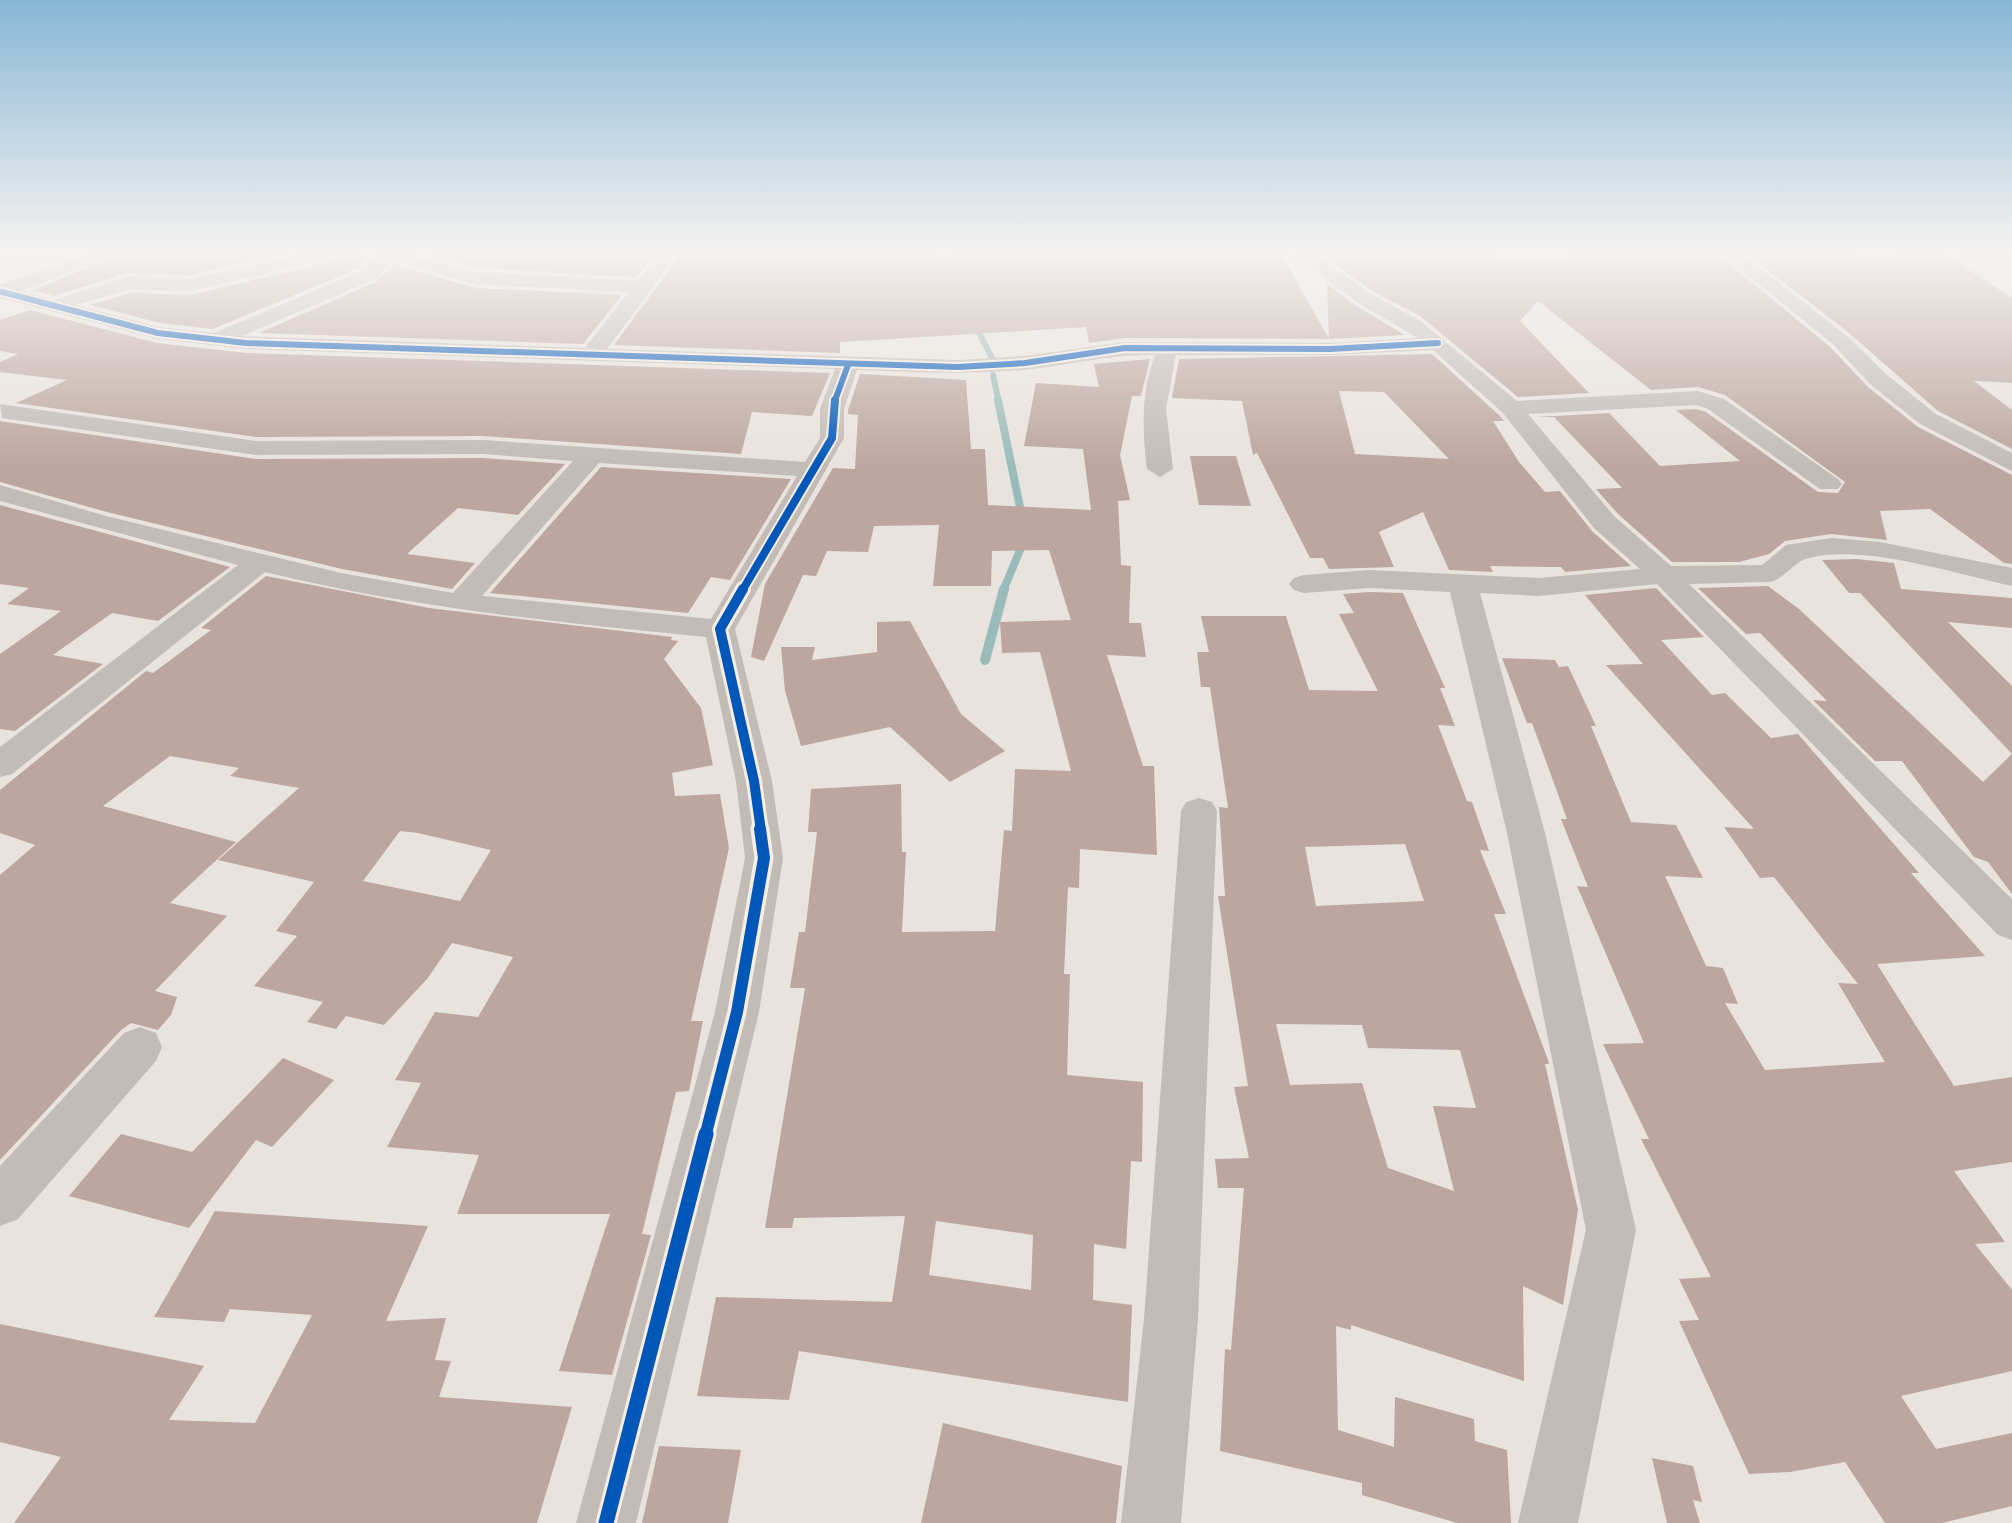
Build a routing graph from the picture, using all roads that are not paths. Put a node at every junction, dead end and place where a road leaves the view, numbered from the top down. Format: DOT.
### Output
graph roads {
  1 [pos="123,324"];
  2 [pos="253,324"];
  3 [pos="613,324"];
  4 [pos="1408,324"];
  5 [pos="1820,324"];
  6 [pos="215,340"];
  7 [pos="1438,343"];
  8 [pos="1168,347"];
  9 [pos="590,356"];
  10 [pos="848,364"];
  11 [pos="1511,408"];
  12 [pos="2,412"];
  13 [pos="595,452"];
  14 [pos="2012,463"];
  15 [pos="1160,469"];
  16 [pos="814,470"];
  17 [pos="1829,484"];
  18 [pos="0,494"];
  19 [pos="262,560"];
  20 [pos="1664,574"];
  21 [pos="2012,577"];
  22 [pos="1463,582"];
  23 [pos="1304,584"];
  24 [pos="460,603"];
  25 [pos="720,629"];
  26 [pos="0,765"];
  27 [pos="1199,811"];
  28 [pos="2012,924"];
  29 [pos="140,1047"];
  30 [pos="0,1202"];
  31 [pos="606,1523"];
  32 [pos="1152,1523"];
  33 [pos="1548,1523"];
  1 -- 6 [label="street"];
  2 -- 6 [label="street"];
  3 -- 9 [label="street"];
  4 -- 7 [label="street"];
  5 -- 14 [label="street"];
  6 -- 9 [label="street"];
  7 -- 8 [label="street"];
  7 -- 11 [label="street"];
  8 -- 10 [label="street"];
  8 -- 15 [label="street"];
  9 -- 10 [label="street"];
  10 -- 16 [label="street"];
  11 -- 17 [label="street"];
  11 -- 20 [label="street"];
  12 -- 13 [label="street"];
  13 -- 16 [label="street"];
  13 -- 24 [label="street"];
  16 -- 25 [label="street"];
  18 -- 19 [label="street"];
  19 -- 24 [label="street"];
  19 -- 26 [label="street"];
  20 -- 21 [label="street"];
  20 -- 22 [label="street"];
  20 -- 28 [label="street"];
  22 -- 23 [label="street"];
  22 -- 33 [label="street"];
  24 -- 25 [label="street"];
  25 -- 31 [label="street"];
  27 -- 32 [label="street"];
  29 -- 30 [label="street"];
}
